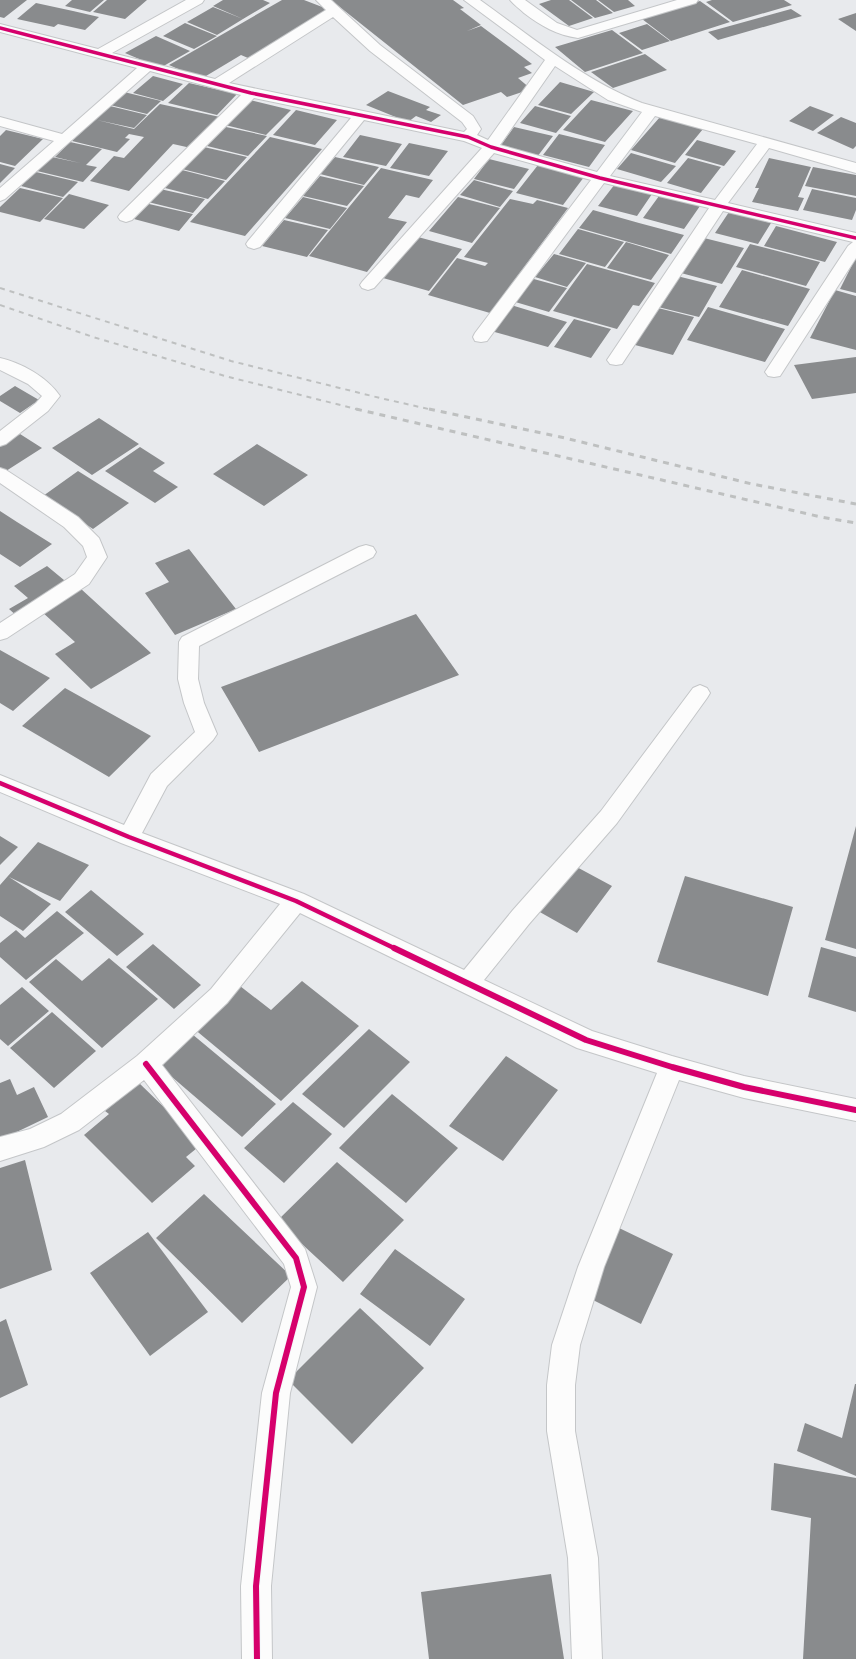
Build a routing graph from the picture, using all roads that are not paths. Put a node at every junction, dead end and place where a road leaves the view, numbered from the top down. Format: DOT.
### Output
graph roads {
  1 [pos="168,0"];
  2 [pos="323,0"];
  3 [pos="471,0"];
  4 [pos="517,0"];
  5 [pos="691,0"];
  6 [pos="192,2"];
  7 [pos="335,10"];
  8 [pos="0,28"];
  9 [pos="100,54"];
  10 [pos="554,59"];
  11 [pos="148,66"];
  12 [pos="217,84"];
  13 [pos="250,93"];
  14 [pos="652,109"];
  15 [pos="361,115"];
  16 [pos="0,122"];
  17 [pos="468,137"];
  18 [pos="64,139"];
  19 [pos="766,142"];
  20 [pos="491,147"];
  21 [pos="856,168"];
  22 [pos="600,178"];
  23 [pos="0,196"];
  24 [pos="719,205"];
  25 [pos="126,217"];
  26 [pos="856,238"];
  27 [pos="254,244"];
  28 [pos="856,246"];
  29 [pos="368,285"];
  30 [pos="481,337"];
  31 [pos="616,360"];
  32 [pos="0,363"];
  33 [pos="774,372"];
  34 [pos="0,440"];
  35 [pos="0,474"];
  36 [pos="366,552"];
  37 [pos="0,633"];
  38 [pos="700,693"];
  39 [pos="0,783"];
  40 [pos="128,837"];
  41 [pos="296,901"];
  42 [pos="467,984"];
  43 [pos="146,1064"];
  44 [pos="672,1067"];
  45 [pos="856,1110"];
  46 [pos="0,1149"];
  47 [pos="257,1659"];
  48 [pos="587,1659"];
  1 -- 6 [label="street"];
  2 -- 7 [label="street"];
  3 -- 10 [label="street"];
  4 -- 5 [label="street"];
  6 -- 9 [label="street"];
  7 -- 12 [label="street"];
  7 -- 17 [label="street"];
  8 -- 9 [label="street"];
  9 -- 11 [label="street"];
  10 -- 14 [label="street"];
  10 -- 20 [label="street"];
  11 -- 12 [label="street"];
  11 -- 18 [label="street"];
  12 -- 13 [label="street"];
  13 -- 15 [label="street"];
  13 -- 25 [label="street"];
  14 -- 19 [label="street"];
  14 -- 22 [label="street"];
  15 -- 17 [label="street"];
  15 -- 27 [label="street"];
  16 -- 18 [label="street"];
  17 -- 20 [label="street"];
  18 -- 23 [label="street"];
  19 -- 21 [label="street"];
  19 -- 24 [label="street"];
  20 -- 22 [label="street"];
  20 -- 29 [label="street"];
  22 -- 24 [label="street"];
  22 -- 30 [label="street"];
  24 -- 26 [label="street"];
  24 -- 31 [label="street"];
  28 -- 33 [label="street"];
  32 -- 34 [label="street"];
  35 -- 37 [label="street"];
  36 -- 40 [label="street"];
  38 -- 42 [label="street"];
  39 -- 40 [label="street"];
  40 -- 41 [label="street"];
  41 -- 42 [label="street"];
  41 -- 43 [label="street"];
  42 -- 44 [label="street"];
  43 -- 46 [label="street"];
  43 -- 47 [label="street"];
  44 -- 45 [label="street"];
  44 -- 48 [label="street"];
}
